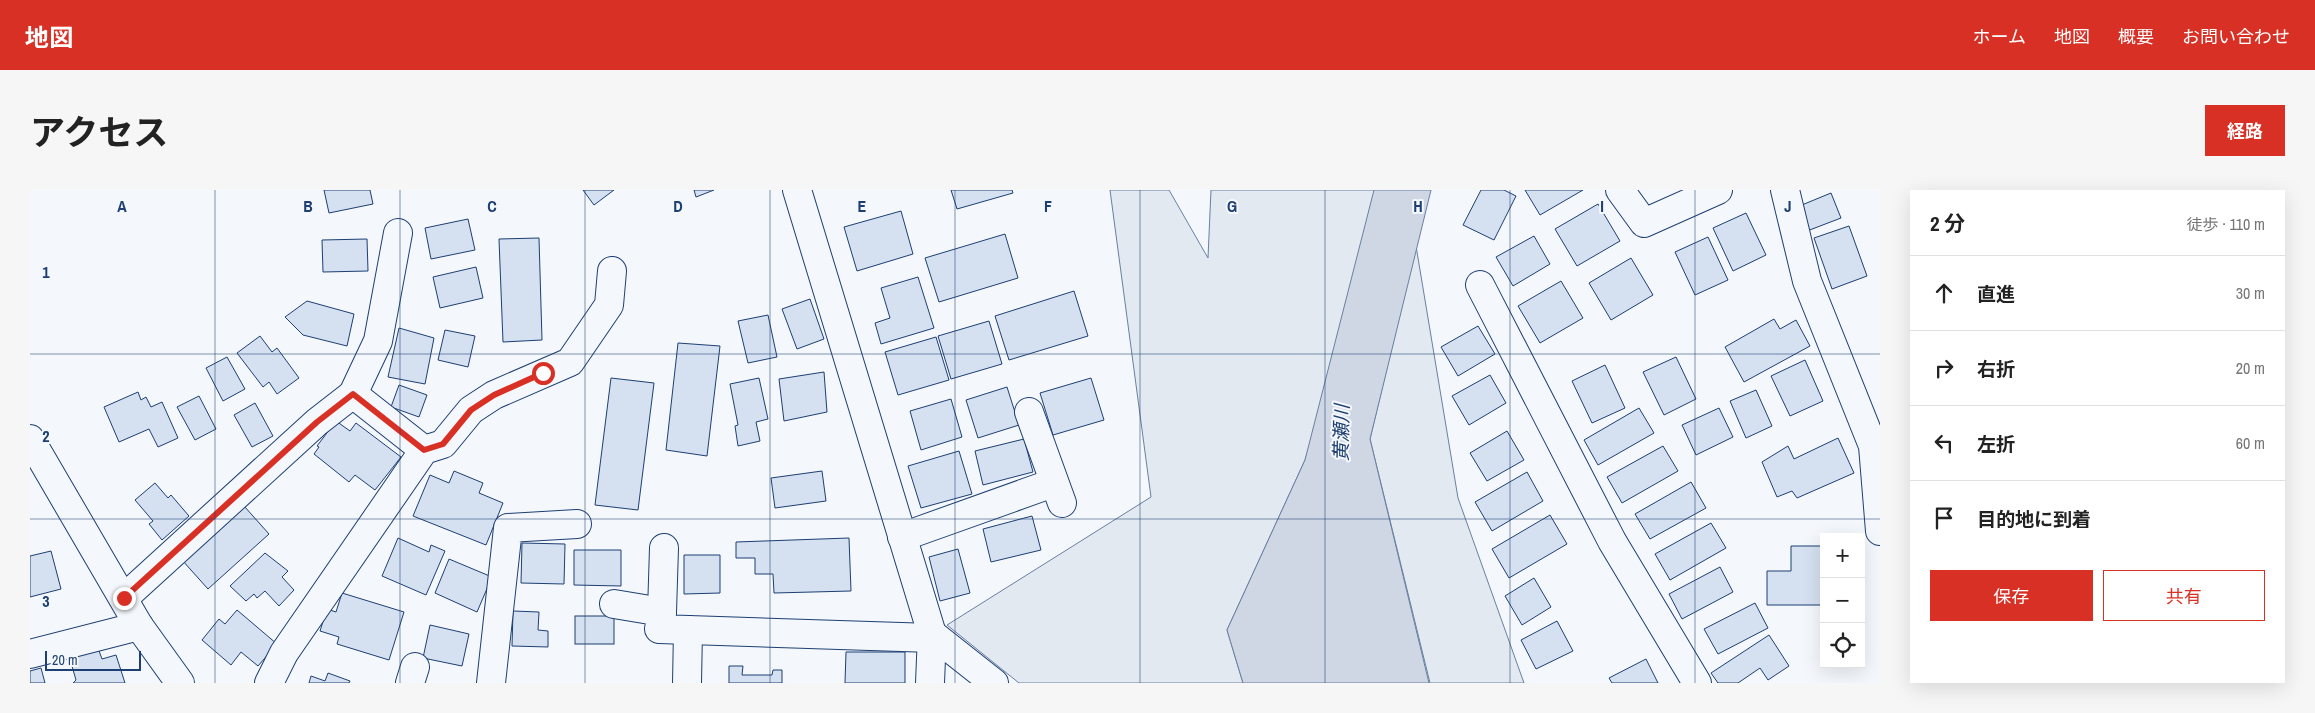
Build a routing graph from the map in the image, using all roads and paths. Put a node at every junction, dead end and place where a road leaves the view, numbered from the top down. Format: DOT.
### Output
graph roads {
  1 [pos="797,190"];
  2 [pos="1620,190"];
  3 [pos="1718,190"];
  4 [pos="1785,190"];
  5 [pos="398,232"];
  6 [pos="612,271"];
  7 [pos="1480,285"];
  8 [pos="353,394"];
  9 [pos="1029,412"];
  10 [pos="30,439"];
  11 [pos="424,450"];
  12 [pos="577,524"];
  13 [pos="1880,532"];
  14 [pos="902,537"];
  15 [pos="664,548"];
  16 [pos="124,598"];
  17 [pos="614,604"];
  18 [pos="662,612"];
  19 [pos="139,626"];
  20 [pos="688,630"];
  21 [pos="932,636"];
  22 [pos="30,654"];
  23 [pos="180,683"];
  24 [pos="269,683"];
  25 [pos="491,683"];
  26 [pos="686,683"];
  27 [pos="930,683"];
  28 [pos="994,683"];
  29 [pos="1697,683"];
  1 -- 14 [label="street"];
  2 -- 3 [label="street"];
  4 -- 13 [label="street"];
  5 -- 8 [label="street"];
  6 -- 11 [label="street"];
  7 -- 29 [label="street"];
  8 -- 11 [label="street"];
  8 -- 16 [label="street"];
  9 -- 14 [label="street"];
  10 -- 16 [label="street"];
  11 -- 24 [label="street"];
  12 -- 25 [label="street"];
  14 -- 21 [label="street"];
  15 -- 18 [label="street"];
  16 -- 19 [label="street"];
  17 -- 18 [label="street"];
  18 -- 20 [label="street"];
  19 -- 22 [label="street"];
  19 -- 23 [label="street"];
  20 -- 21 [label="street"];
  20 -- 26 [label="street"];
  21 -- 27 [label="street"];
  21 -- 28 [label="street"];
}
